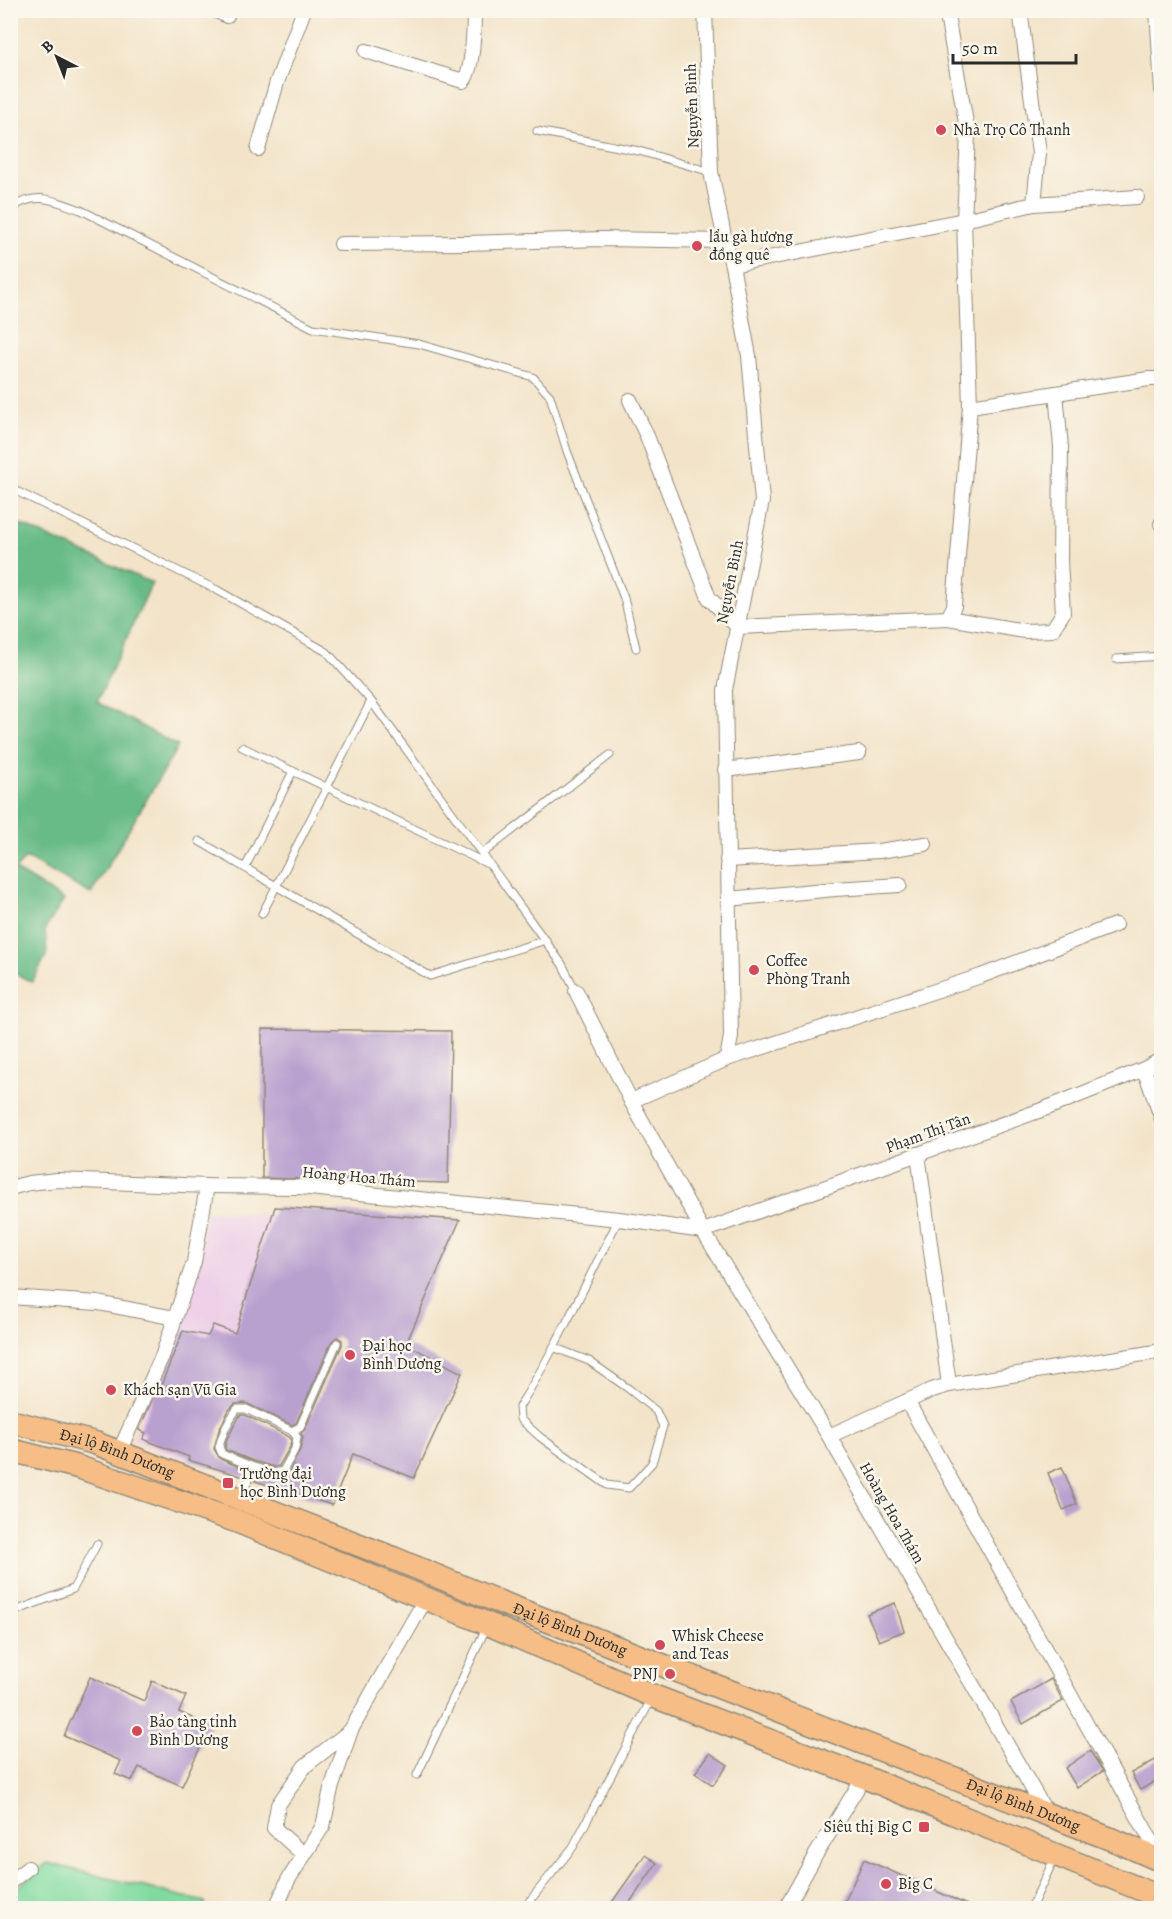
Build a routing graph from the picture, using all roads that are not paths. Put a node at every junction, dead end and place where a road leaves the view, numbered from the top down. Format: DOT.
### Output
graph roads {
  1 [pos="304,10"];
  2 [pos="474,10"];
  3 [pos="705,10"];
  4 [pos="946,10"];
  5 [pos="1020,10"];
  6 [pos="1157,10"];
  7 [pos="366,51"];
  8 [pos="1161,64"];
  9 [pos="1161,90"];
  10 [pos="537,131"];
  11 [pos="258,149"];
  12 [pos="711,172"];
  13 [pos="1137,197"];
  14 [pos="1034,204"];
  15 [pos="10,208"];
  16 [pos="964,220"];
  17 [pos="725,241"];
  18 [pos="341,244"];
  19 [pos="732,265"];
  20 [pos="1161,379"];
  21 [pos="1056,393"];
  22 [pos="630,400"];
  23 [pos="970,406"];
  24 [pos="10,488"];
  25 [pos="948,618"];
  26 [pos="738,627"];
  27 [pos="636,648"];
  28 [pos="1161,656"];
  29 [pos="1116,659"];
  30 [pos="371,701"];
  31 [pos="242,747"];
  32 [pos="859,753"];
  33 [pos="610,755"];
  34 [pos="725,770"];
  35 [pos="293,771"];
  36 [pos="328,788"];
  37 [pos="200,842"];
  38 [pos="925,844"];
  39 [pos="482,854"];
  40 [pos="728,860"];
  41 [pos="490,865"];
  42 [pos="245,868"];
  43 [pos="900,885"];
  44 [pos="276,886"];
  45 [pos="728,899"];
  46 [pos="262,914"];
  47 [pos="1115,925"];
  48 [pos="546,940"];
  49 [pos="576,990"];
  50 [pos="727,1059"];
  51 [pos="1161,1059"];
  52 [pos="1144,1069"];
  53 [pos="632,1101"];
  54 [pos="1161,1119"];
  55 [pos="918,1154"];
  56 [pos="207,1186"];
  57 [pos="10,1188"];
  58 [pos="619,1219"];
  59 [pos="703,1231"];
  60 [pos="10,1297"];
  61 [pos="175,1318"];
  62 [pos="337,1343"];
  63 [pos="553,1347"];
  64 [pos="1161,1351"];
  65 [pos="950,1385"];
  66 [pos="907,1401"];
  67 [pos="10,1421"];
  68 [pos="292,1431"];
  69 [pos="829,1436"];
  70 [pos="10,1450"];
  71 [pos="119,1452"];
  72 [pos="251,1466"];
  73 [pos="241,1499"];
  74 [pos="97,1544"];
  75 [pos="426,1598"];
  76 [pos="10,1613"];
  77 [pos="488,1624"];
  78 [pos="653,1696"];
  79 [pos="351,1730"];
  80 [pos="417,1775"];
  81 [pos="864,1778"];
  82 [pos="1047,1814"];
  83 [pos="304,1855"];
  84 [pos="1060,1857"];
  85 [pos="1161,1861"];
  86 [pos="28,1868"];
  87 [pos="10,1882"];
  88 [pos="1161,1899"];
  89 [pos="276,1908"];
  90 [pos="524,1908"];
  91 [pos="786,1908"];
  92 [pos="1031,1908"];
  93 [pos="1155,1908"];
  1 -- 11 [label="street"];
  2 -- 7 [label="street"];
  3 -- 12 [label="street, Nguyễn Bình"];
  4 -- 16 [label="street"];
  5 -- 14 [label="street"];
  6 -- 8 [label="street"];
  8 -- 9 [label="street"];
  10 -- 12 [label="lane"];
  12 -- 17 [label="street, Nguyễn Bình"];
  13 -- 14 [label="street"];
  14 -- 16 [label="street"];
  15 -- 27 [label="lane"];
  16 -- 19 [label="street"];
  16 -- 23 [label="street"];
  17 -- 18 [label="street"];
  17 -- 19 [label="street, Nguyễn Bình"];
  19 -- 26 [label="street, Nguyễn Bình"];
  20 -- 21 [label="street"];
  21 -- 23 [label="street"];
  21 -- 25 [label="street"];
  22 -- 26 [label="street"];
  23 -- 25 [label="street"];
  24 -- 30 [label="lane"];
  25 -- 26 [label="street"];
  26 -- 34 [label="street, Nguyễn Bình"];
  28 -- 29 [label="lane"];
  30 -- 36 [label="lane"];
  30 -- 39 [label="lane"];
  31 -- 35 [label="lane"];
  32 -- 34 [label="street"];
  33 -- 39 [label="lane"];
  34 -- 40 [label="street, Nguyễn Bình"];
  35 -- 36 [label="lane"];
  35 -- 42 [label="lane"];
  36 -- 41 [label="lane"];
  36 -- 44 [label="lane"];
  37 -- 42 [label="lane"];
  38 -- 40 [label="street"];
  39 -- 41 [label="lane"];
  40 -- 45 [label="street, Nguyễn Bình"];
  41 -- 48 [label="lane"];
  42 -- 44 [label="lane"];
  43 -- 45 [label="street"];
  44 -- 46 [label="lane"];
  44 -- 48 [label="lane"];
  45 -- 50 [label="street, Nguyễn Bình"];
  47 -- 50 [label="street"];
  48 -- 49 [label="lane"];
  49 -- 53 [label="street, Hoàng Hoa Thám"];
  50 -- 53 [label="street"];
  51 -- 52 [label="street, Phạm Thị Tân"];
  52 -- 54 [label="street"];
  52 -- 55 [label="street, Phạm Thị Tân"];
  53 -- 59 [label="street, Hoàng Hoa Thám"];
  55 -- 59 [label="street, Phạm Thị Tân"];
  55 -- 65 [label="street"];
  56 -- 57 [label="street, Hoàng Hoa Thám"];
  56 -- 58 [label="street, Hoàng Hoa Thám"];
  56 -- 61 [label="street"];
  58 -- 59 [label="street, Hoàng Hoa Thám"];
  58 -- 63 [label="lane"];
  59 -- 69 [label="street, Hoàng Hoa Thám"];
  60 -- 61 [label="street"];
  61 -- 71 [label="street"];
  62 -- 68 [label="lane"];
  63 -- 63 [label="lane"];
  64 -- 65 [label="street"];
  65 -- 66 [label="street"];
  66 -- 69 [label="street"];
  66 -- 85 [label="street"];
  67 -- 71 [label="highway, Đại lộ Bình Dương"];
  68 -- 72 [label="lane"];
  68 -- 72 [label="lane"];
  69 -- 82 [label="street, Hoàng Hoa Thám"];
  70 -- 75 [label="highway, Đại lộ Bình Dương"];
  71 -- 73 [label="highway, Đại lộ Bình Dương"];
  72 -- 73 [label="lane"];
  73 -- 82 [label="highway, Đại lộ Bình Dương"];
  74 -- 76 [label="lane"];
  75 -- 77 [label="highway, Đại lộ Bình Dương"];
  75 -- 79 [label="street"];
  77 -- 78 [label="highway, Đại lộ Bình Dương"];
  77 -- 80 [label="lane"];
  78 -- 81 [label="highway, Đại lộ Bình Dương"];
  78 -- 90 [label="lane"];
  79 -- 83 [label="street"];
  79 -- 83 [label="street"];
  81 -- 84 [label="highway, Đại lộ Bình Dương"];
  81 -- 91 [label="street"];
  82 -- 85 [label="highway, Đại lộ Bình Dương"];
  83 -- 89 [label="street"];
  84 -- 88 [label="highway, Đại lộ Bình Dương"];
  84 -- 92 [label="lane"];
  84 -- 93 [label="highway, Đại lộ Bình Dương"];
  86 -- 87 [label="street"];
}
